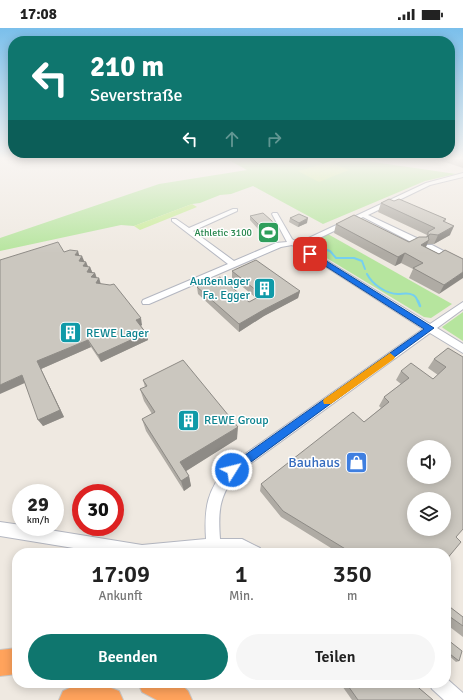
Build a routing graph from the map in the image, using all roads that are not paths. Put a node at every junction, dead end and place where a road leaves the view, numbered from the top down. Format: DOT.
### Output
graph roads {
  1 [pos="414,190"];
  2 [pos="235,210"];
  3 [pos="265,213"];
  4 [pos="363,214"];
  5 [pos="174,220"];
  6 [pos="190,230"];
  7 [pos="420,243"];
  8 [pos="295,244"];
  9 [pos="429,247"];
  10 [pos="463,264"];
  11 [pos="234,265"];
  12 [pos="146,302"];
  13 [pos="463,306"];
  14 [pos="430,328"];
  15 [pos="463,349"];
  16 [pos="0,529"];
  17 [pos="214,546"];
  18 [pos="117,548"];
  19 [pos="190,548"];
  20 [pos="244,548"];
  21 [pos="12,662"];
  22 [pos="0,663"];
  23 [pos="161,688"];
  24 [pos="444,688"];
  25 [pos="72,700"];
  26 [pos="110,700"];
  27 [pos="179,700"];
  28 [pos="457,700"];
  1 -- 4 [label="street"];
  2 -- 6 [label="street"];
  3 -- 8 [label="street"];
  4 -- 7 [label="street"];
  4 -- 8 [label="street"];
  5 -- 6 [label="street"];
  6 -- 11 [label="street"];
  8 -- 11 [label="street"];
  8 -- 14 [label="street"];
  9 -- 10 [label="street"];
  11 -- 12 [label="street"];
  13 -- 14 [label="street"];
  14 -- 15 [label="street"];
  14 -- 17 [label="street"];
  16 -- 18 [label="street"];
  17 -- 19 [label="street"];
  17 -- 20 [label="street"];
  21 -- 22 [label="highway"];
  23 -- 27 [label="highway"];
  24 -- 28 [label="street"];
  25 -- 26 [label="highway"];
}
